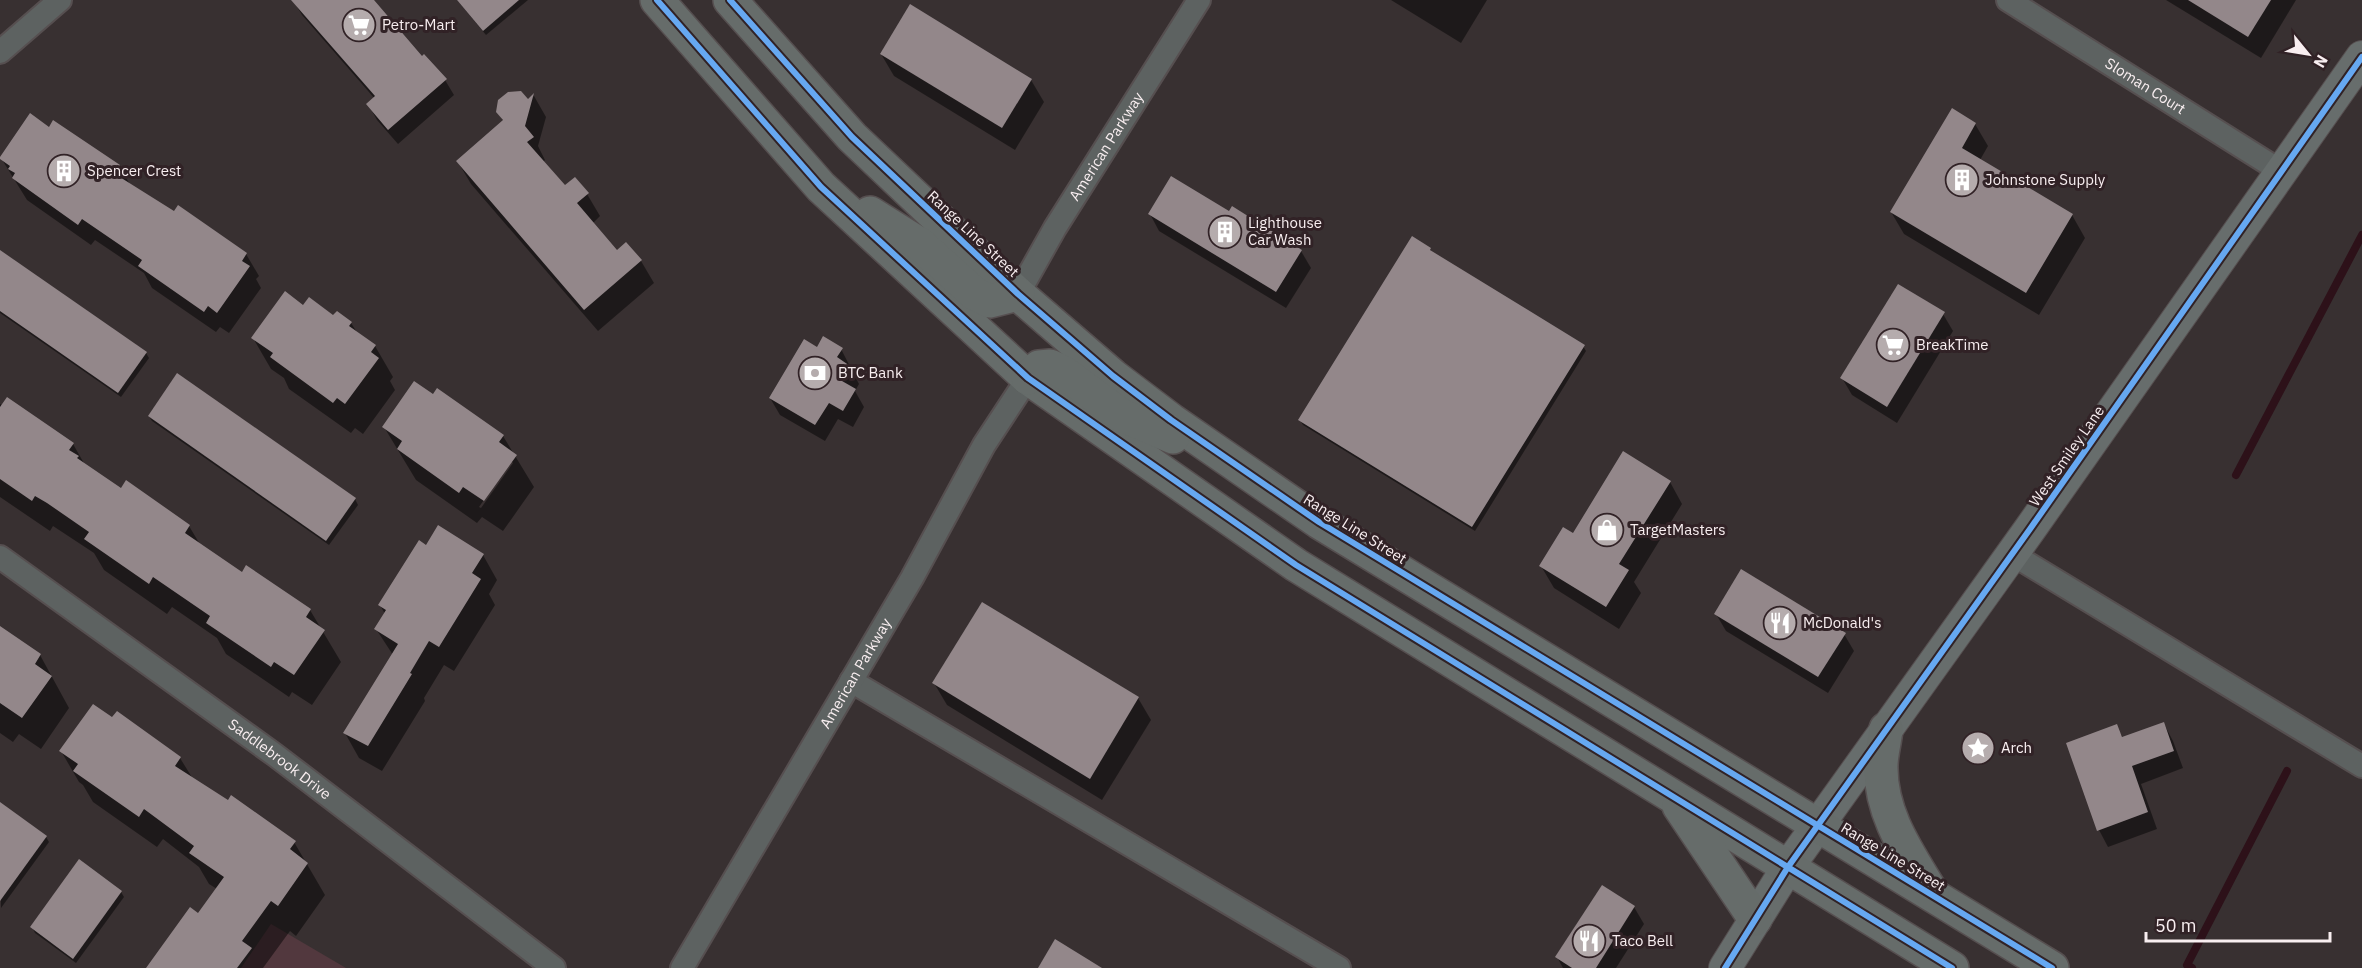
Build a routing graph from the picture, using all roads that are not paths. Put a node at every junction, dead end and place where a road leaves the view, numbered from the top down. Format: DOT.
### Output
graph roads {
  1 [pos="60,0"];
  2 [pos="657,0"];
  3 [pos="730,0"];
  4 [pos="1199,0"];
  5 [pos="2008,0"];
  6 [pos="0,52"];
  7 [pos="2362,57"];
  8 [pos="2282,172"];
  9 [pos="810,175"];
  10 [pos="1018,294"];
  11 [pos="1028,378"];
  12 [pos="1229,460"];
  13 [pos="2013,554"];
  14 [pos="0,557"];
  15 [pos="851,681"];
  16 [pos="1887,729"];
  17 [pos="2362,766"];
  18 [pos="1673,797"];
  19 [pos="1818,825"];
  20 [pos="1788,867"];
  21 [pos="1935,897"];
  22 [pos="1755,920"];
  23 [pos="554,968"];
  24 [pos="682,968"];
  25 [pos="1339,968"];
  26 [pos="1725,968"];
  27 [pos="1952,968"];
  28 [pos="2052,968"];
  1 -- 6 [label="street"];
  2 -- 9 [label="main road"];
  3 -- 10 [label="main road, Range Line Street"];
  4 -- 10 [label="street, American Parkway"];
  5 -- 8 [label="street, Sloman Court"];
  7 -- 8 [label="street, West Smiley Lane"];
  8 -- 13 [label="street, West Smiley Lane"];
  9 -- 10 [label="main road"];
  9 -- 11 [label="main road"];
  10 -- 12 [label="main road, Range Line Street"];
  11 -- 12 [label="main road"];
  11 -- 15 [label="street, American Parkway"];
  11 -- 18 [label="main road"];
  12 -- 19 [label="main road, Range Line Street"];
  13 -- 16 [label="street, West Smiley Lane"];
  13 -- 17 [label="street"];
  14 -- 23 [label="street, Saddlebrook Drive"];
  15 -- 24 [label="street, American Parkway"];
  15 -- 25 [label="street"];
  16 -- 19 [label="street, West Smiley Lane"];
  16 -- 21 [label="main road"];
  18 -- 20 [label="main road"];
  18 -- 22 [label="main road"];
  19 -- 20 [label="street, West Smiley Lane"];
  19 -- 21 [label="main road, Range Line Street"];
  20 -- 22 [label="street, West Smiley Lane"];
  20 -- 27 [label="main road"];
  21 -- 28 [label="main road, Range Line Street"];
  22 -- 26 [label="street, West Smiley Lane"];
}
